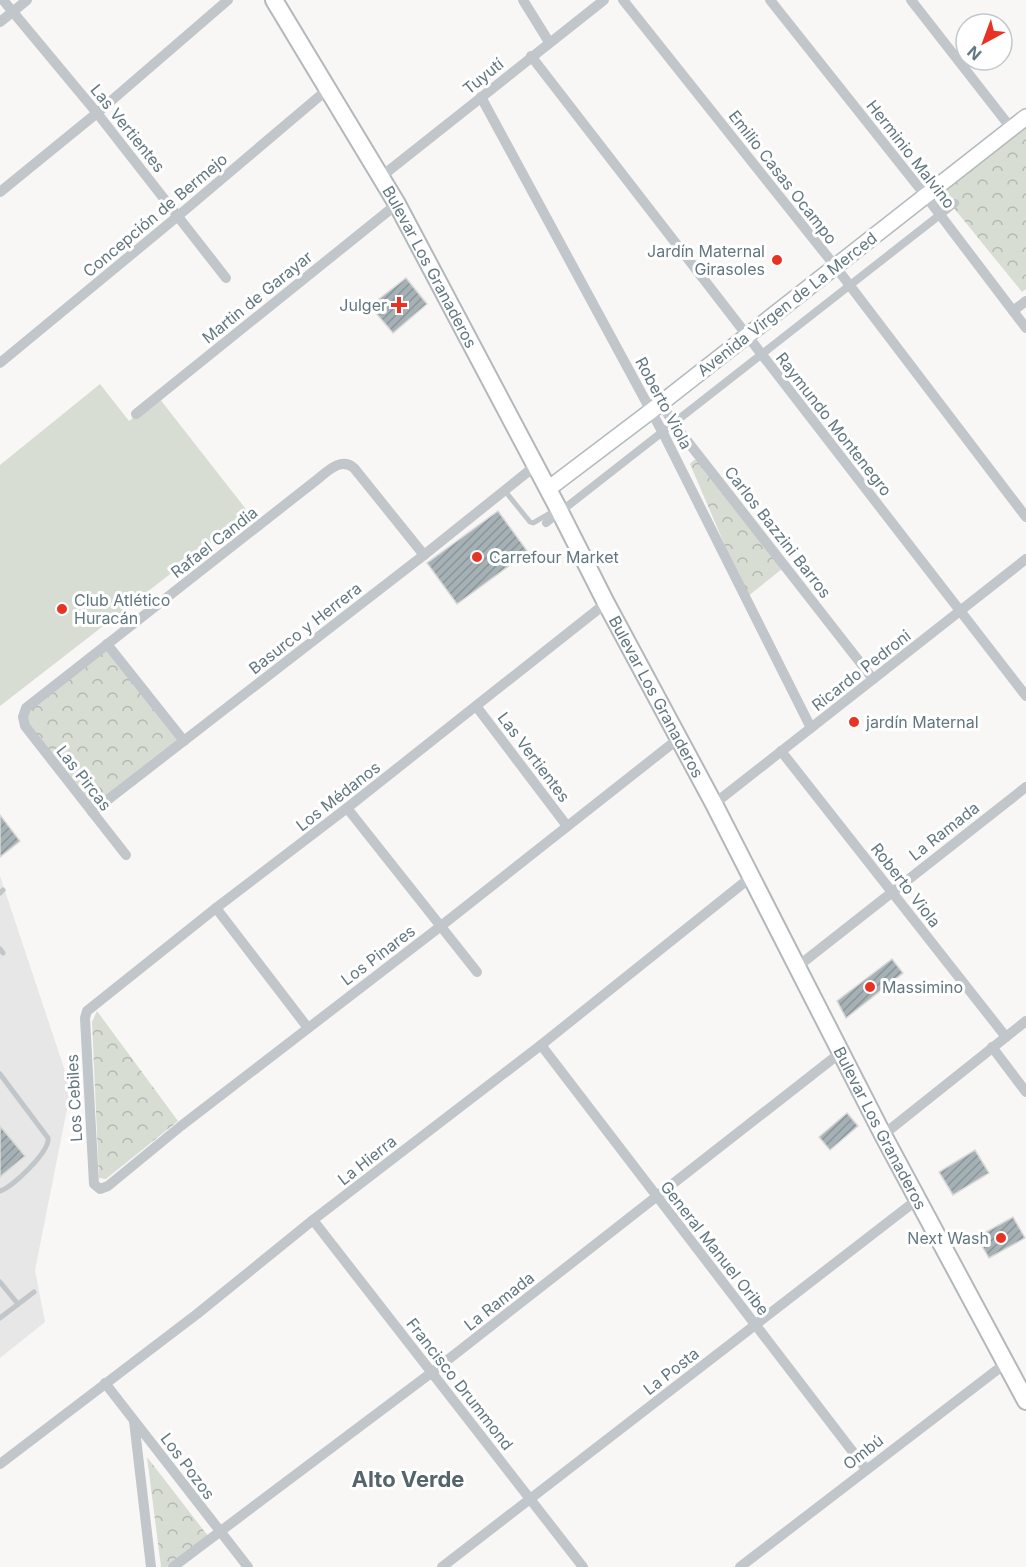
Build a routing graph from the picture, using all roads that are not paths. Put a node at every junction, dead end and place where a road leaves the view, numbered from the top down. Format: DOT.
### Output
graph roads {
  1 [pos="3,0"];
  2 [pos="27,0"];
  3 [pos="228,0"];
  4 [pos="274,0"];
  5 [pos="524,0"];
  6 [pos="604,0"];
  7 [pos="623,0"];
  8 [pos="770,0"];
  9 [pos="911,0"];
  10 [pos="13,12"];
  11 [pos="0,22"];
  12 [pos="549,42"];
  13 [pos="531,56"];
  14 [pos="328,89"];
  15 [pos="481,97"];
  16 [pos="97,113"];
  17 [pos="1026,117"];
  18 [pos="1011,129"];
  19 [pos="382,176"];
  20 [pos="0,192"];
  21 [pos="925,195"];
  22 [pos="955,203"];
  23 [pos="398,204"];
  24 [pos="939,214"];
  25 [pos="178,216"];
  26 [pos="835,266"];
  27 [pos="226,278"];
  28 [pos="849,285"];
  29 [pos="1026,301"];
  30 [pos="1013,311"];
  31 [pos="1026,328"];
  32 [pos="747,336"];
  33 [pos="761,355"];
  34 [pos="0,363"];
  35 [pos="656,407"];
  36 [pos="136,414"];
  37 [pos="674,424"];
  38 [pos="663,432"];
  39 [pos="535,466"];
  40 [pos="548,489"];
  41 [pos="504,490"];
  42 [pos="559,510"];
  43 [pos="1026,517"];
  44 [pos="546,523"];
  45 [pos="424,555"];
  46 [pos="1026,559"];
  47 [pos="606,603"];
  48 [pos="960,610"];
  49 [pos="107,644"];
  50 [pos="873,679"];
  51 [pos="1026,696"];
  52 [pos="476,706"];
  53 [pos="23,717"];
  54 [pos="811,728"];
  55 [pos="678,739"];
  56 [pos="184,741"];
  57 [pos="781,752"];
  58 [pos="1026,787"];
  59 [pos="714,804"];
  60 [pos="347,808"];
  61 [pos="92,812"];
  62 [pos="567,826"];
  63 [pos="126,855"];
  64 [pos="751,878"];
  65 [pos="892,891"];
  66 [pos="216,908"];
  67 [pos="441,926"];
  68 [pos="797,967"];
  69 [pos="477,972"];
  70 [pos="87,1011"];
  71 [pos="1026,1021"];
  72 [pos="308,1028"];
  73 [pos="1006,1037"];
  74 [pos="541,1045"];
  75 [pos="992,1047"];
  76 [pos="840,1053"];
  77 [pos="0,1074"];
  78 [pos="1026,1092"];
  79 [pos="883,1136"];
  80 [pos="94,1184"];
  81 [pos="0,1191"];
  82 [pos="656,1197"];
  83 [pos="918,1199"];
  84 [pos="313,1220"];
  85 [pos="0,1282"];
  86 [pos="34,1292"];
  87 [pos="18,1304"];
  88 [pos="0,1318"];
  89 [pos="755,1325"];
  90 [pos="1006,1363"];
  91 [pos="431,1372"];
  92 [pos="105,1383"];
  93 [pos="1026,1401"];
  94 [pos="133,1419"];
  95 [pos="0,1464"];
  96 [pos="866,1469"];
  97 [pos="530,1498"];
  98 [pos="220,1532"];
  99 [pos="151,1567"];
  100 [pos="173,1567"];
  101 [pos="248,1567"];
  102 [pos="442,1567"];
  103 [pos="583,1567"];
  104 [pos="740,1567"];
  1 -- 10 [label="street, Las Vertientes"];
  2 -- 10 [label="street"];
  3 -- 16 [label="street"];
  4 -- 14 [label="main road, Bulevar Los Granaderos"];
  5 -- 12 [label="street"];
  6 -- 12 [label="street, Tuyutí"];
  7 -- 26 [label="street, Emilio Casas Ocampo"];
  8 -- 21 [label="street, Herminio Malvino"];
  9 -- 18 [label="street"];
  10 -- 11 [label="street"];
  10 -- 16 [label="street, Las Vertientes"];
  12 -- 13 [label="street, Tuyutí"];
  13 -- 15 [label="street, Tuyutí"];
  13 -- 32 [label="street, Raymundo Montenegro"];
  14 -- 19 [label="main road, Bulevar Los Granaderos"];
  14 -- 25 [label="street, Concepción de Bermejo"];
  15 -- 19 [label="street, Tuyutí"];
  15 -- 35 [label="street, Roberto Viola"];
  16 -- 20 [label="street"];
  16 -- 25 [label="street, Las Vertientes"];
  17 -- 18 [label="main road, Avenida Virgen de La Merced"];
  18 -- 21 [label="main road, Avenida Virgen de La Merced"];
  19 -- 23 [label="main road, Bulevar Los Granaderos"];
  21 -- 24 [label="street, Herminio Malvino"];
  21 -- 26 [label="main road, Avenida Virgen de La Merced"];
  22 -- 24 [label="street, Avenida Virgen de La Merced"];
  23 -- 36 [label="street, Martin de Garayar"];
  23 -- 39 [label="main road, Bulevar Los Granaderos"];
  24 -- 28 [label="street, Avenida Virgen de La Merced"];
  24 -- 30 [label="street, Herminio Malvino"];
  25 -- 27 [label="street, Las Vertientes"];
  25 -- 34 [label="street, Concepción de Bermejo"];
  26 -- 28 [label="street, Emilio Casas Ocampo"];
  26 -- 32 [label="main road, Avenida Virgen de La Merced"];
  28 -- 33 [label="street, Avenida Virgen de La Merced"];
  28 -- 43 [label="street, Emilio Casas Ocampo"];
  29 -- 30 [label="street"];
  30 -- 31 [label="street, Herminio Malvino"];
  32 -- 33 [label="street, Raymundo Montenegro"];
  32 -- 35 [label="main road, Avenida Virgen de La Merced"];
  33 -- 37 [label="street, Avenida Virgen de La Merced"];
  33 -- 48 [label="street, Raymundo Montenegro"];
  35 -- 37 [label="street, Carlos Bazzini Barros"];
  35 -- 38 [label="street, Roberto Viola"];
  35 -- 40 [label="main road, Avenida Virgen de La Merced"];
  37 -- 38 [label="street, Avenida Virgen de La Merced"];
  37 -- 50 [label="street, Carlos Bazzini Barros"];
  38 -- 42 [label="street, Avenida Virgen de La Merced"];
  38 -- 54 [label="street, Roberto Viola"];
  39 -- 40 [label="main road, Bulevar Los Granaderos"];
  39 -- 41 [label="street, Basurco y Herrera"];
  40 -- 42 [label="main road, Bulevar Los Granaderos"];
  41 -- 42 [label="lane"];
  41 -- 45 [label="street, Basurco y Herrera"];
  42 -- 44 [label="street, Avenida Virgen de La Merced"];
  42 -- 47 [label="main road, Bulevar Los Granaderos"];
  45 -- 49 [label="street, Rafael Candia"];
  45 -- 56 [label="street, Basurco y Herrera"];
  46 -- 48 [label="street, Ricardo Pedroni"];
  47 -- 52 [label="street, Los Médanos"];
  47 -- 55 [label="main road, Bulevar Los Granaderos"];
  48 -- 50 [label="street, Ricardo Pedroni"];
  48 -- 51 [label="street, Raymundo Montenegro"];
  49 -- 53 [label="street, Rafael Candia"];
  49 -- 56 [label="street"];
  50 -- 54 [label="street, Ricardo Pedroni"];
  52 -- 60 [label="street, Los Médanos"];
  52 -- 62 [label="street, Las Vertientes"];
  53 -- 61 [label="street, Las Pircas"];
  54 -- 57 [label="street, Ricardo Pedroni"];
  55 -- 59 [label="main road, Bulevar Los Granaderos"];
  55 -- 62 [label="street, Los Pinares"];
  56 -- 61 [label="street, Basurco y Herrera"];
  57 -- 59 [label="street, Ricardo Pedroni"];
  57 -- 65 [label="street, Roberto Viola"];
  58 -- 65 [label="street, La Ramada"];
  59 -- 64 [label="main road, Bulevar Los Granaderos"];
  60 -- 66 [label="street, Los Médanos"];
  60 -- 67 [label="street"];
  61 -- 63 [label="street, Las Pircas"];
  62 -- 67 [label="street, Los Pinares"];
  64 -- 68 [label="main road, Bulevar Los Granaderos"];
  64 -- 74 [label="street, La Hierra"];
  65 -- 68 [label="street, La Ramada"];
  65 -- 73 [label="street, Roberto Viola"];
  66 -- 70 [label="street, Los Médanos"];
  66 -- 72 [label="street"];
  67 -- 69 [label="street"];
  67 -- 72 [label="street, Los Pinares"];
  68 -- 76 [label="main road, Bulevar Los Granaderos"];
  70 -- 80 [label="street, Los Cebiles"];
  71 -- 73 [label="street"];
  72 -- 80 [label="street, Los Pinares"];
  73 -- 75 [label="street"];
  74 -- 82 [label="street, General Manuel Oribe"];
  74 -- 84 [label="street, La Hierra"];
  75 -- 78 [label="street"];
  75 -- 79 [label="street"];
  76 -- 79 [label="main road, Bulevar Los Granaderos"];
  76 -- 82 [label="street, La Ramada"];
  77 -- 81 [label="lane"];
  79 -- 83 [label="main road, Bulevar Los Granaderos"];
  82 -- 89 [label="street, General Manuel Oribe"];
  82 -- 91 [label="street, La Ramada"];
  83 -- 89 [label="street, La Posta"];
  83 -- 90 [label="main road, Bulevar Los Granaderos"];
  84 -- 91 [label="street, Francisco Drummond"];
  84 -- 92 [label="street, La Hierra"];
  85 -- 87 [label="lane"];
  86 -- 87 [label="lane"];
  87 -- 88 [label="lane"];
  89 -- 96 [label="street, General Manuel Oribe"];
  89 -- 97 [label="street, La Posta"];
  90 -- 93 [label="main road, Bulevar Los Granaderos"];
  90 -- 96 [label="street, Ombú"];
  91 -- 97 [label="street, Francisco Drummond"];
  91 -- 98 [label="street, La Ramada"];
  92 -- 94 [label="street, Los Pozos"];
  92 -- 95 [label="street, La Hierra"];
  94 -- 98 [label="street, Los Pozos"];
  94 -- 99 [label="street"];
  96 -- 104 [label="street, Ombú"];
  97 -- 102 [label="street, La Posta"];
  97 -- 103 [label="street, Francisco Drummond"];
  98 -- 100 [label="street, La Ramada"];
  98 -- 101 [label="street, Los Pozos"];
}
